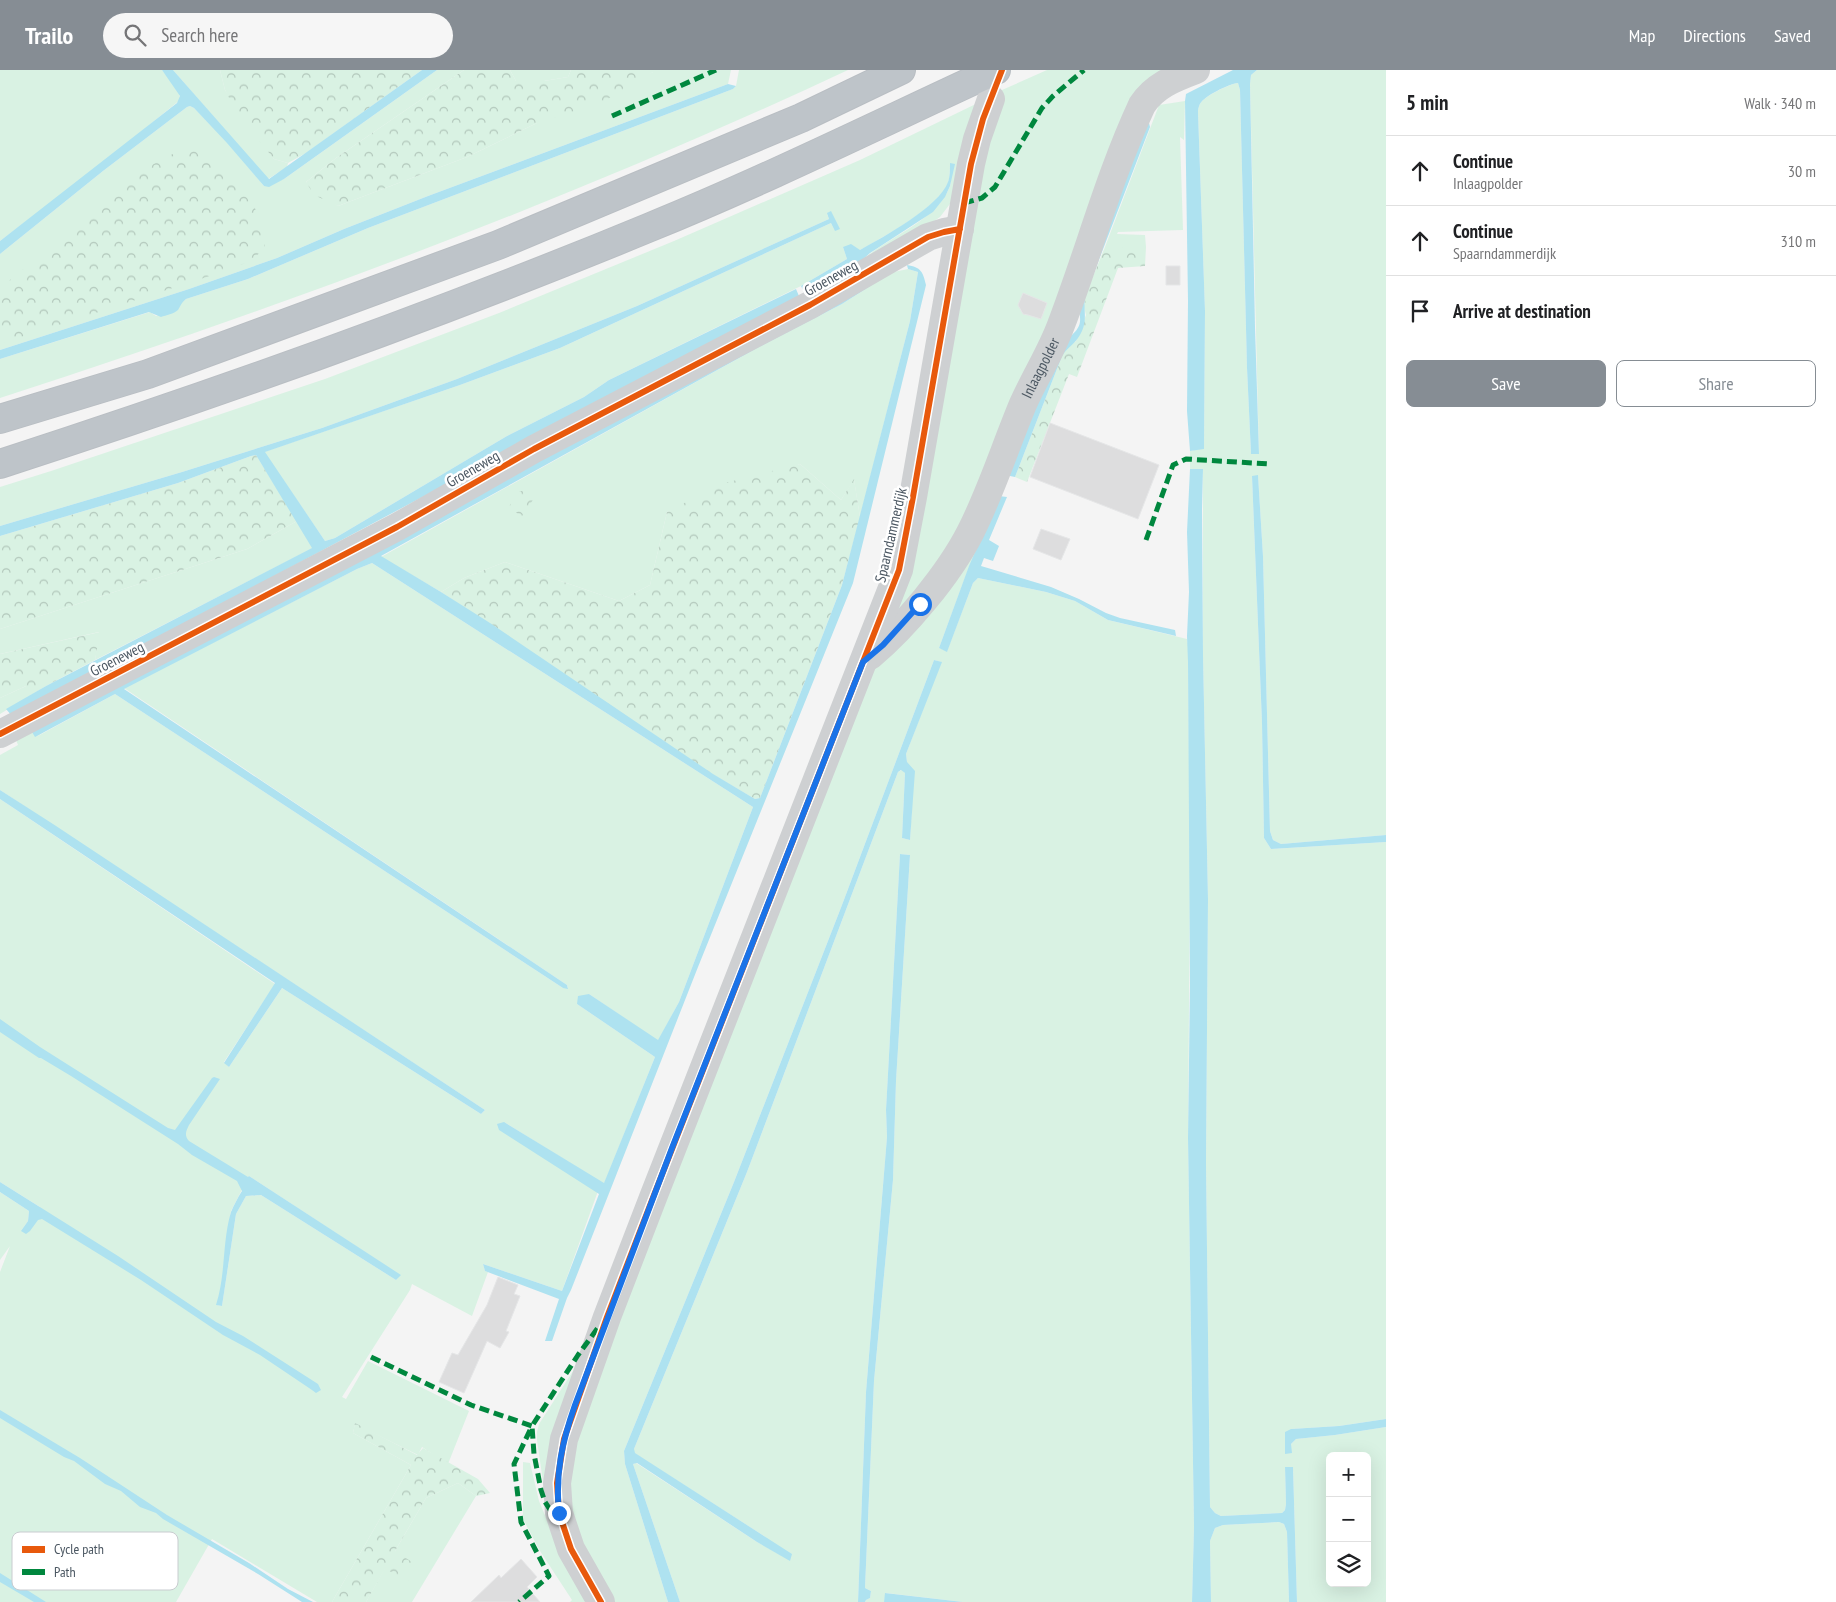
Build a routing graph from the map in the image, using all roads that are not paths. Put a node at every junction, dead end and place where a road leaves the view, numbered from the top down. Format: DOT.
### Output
graph roads {
  1 [pos="901,70"];
  2 [pos="996,70"];
  3 [pos="1196,70"];
  4 [pos="991,99"];
  5 [pos="960,228"];
  6 [pos="0,419"];
  7 [pos="0,464"];
  8 [pos="863,662"];
  9 [pos="0,734"];
  10 [pos="601,1602"];
  1 -- 6 [label="highway"];
  2 -- 7 [label="highway"];
  3 -- 8 [label="street, Inlaagpolder"];
  4 -- 5 [label="street, Spaarndammerdijk"];
  5 -- 8 [label="street, Spaarndammerdijk"];
  5 -- 9 [label="street, Groeneweg"];
  8 -- 10 [label="street, Spaarndammerdijk"];
}
